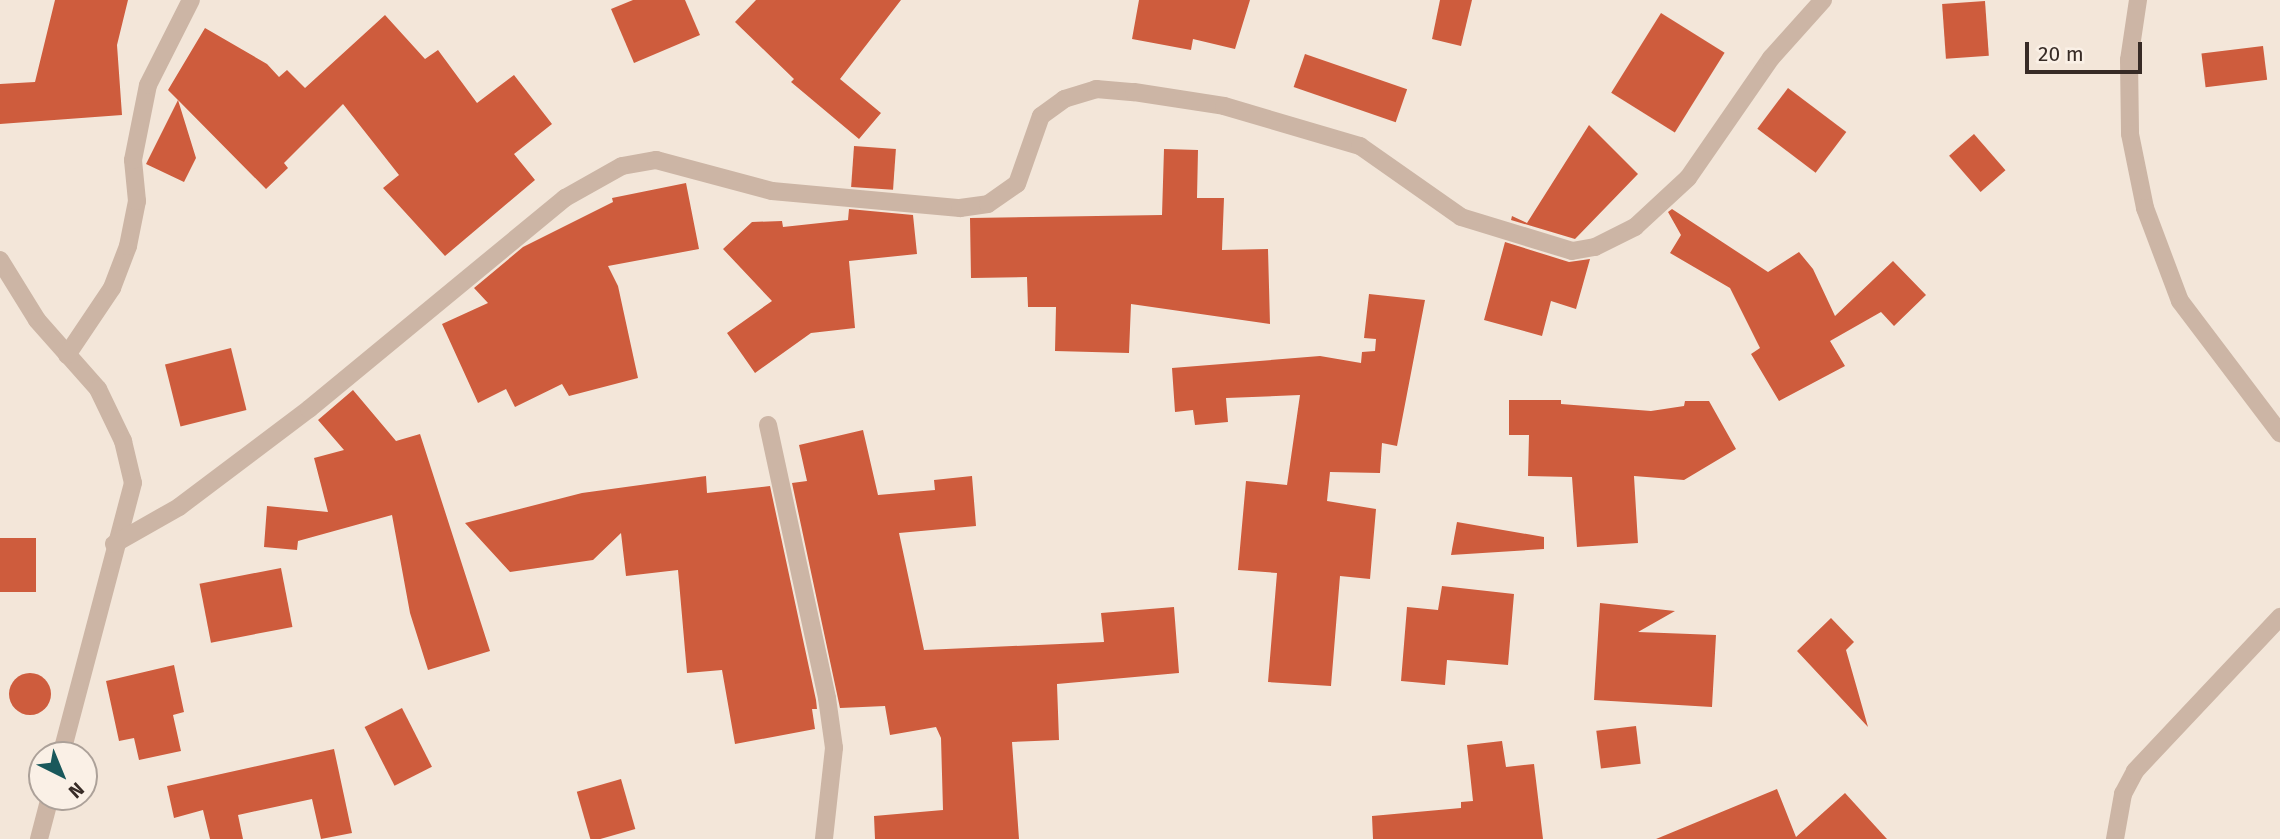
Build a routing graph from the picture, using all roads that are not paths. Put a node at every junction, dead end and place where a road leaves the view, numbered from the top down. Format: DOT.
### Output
graph roads {
  1 [pos="191,0"];
  2 [pos="1823,0"];
  3 [pos="2138,0"];
  4 [pos="0,260"];
  5 [pos="67,355"];
  6 [pos="768,425"];
  7 [pos="2280,433"];
  8 [pos="114,544"];
  9 [pos="2280,617"];
  10 [pos="65,741"];
  11 [pos="46,811"];
  12 [pos="39,839"];
  13 [pos="824,839"];
  14 [pos="2115,839"];
  1 -- 5 [label="street"];
  2 -- 8 [label="street"];
  3 -- 7 [label="street"];
  4 -- 5 [label="street"];
  5 -- 8 [label="street"];
  6 -- 13 [label="street"];
  8 -- 10 [label="street"];
  9 -- 14 [label="street"];
  11 -- 12 [label="street"];
}
